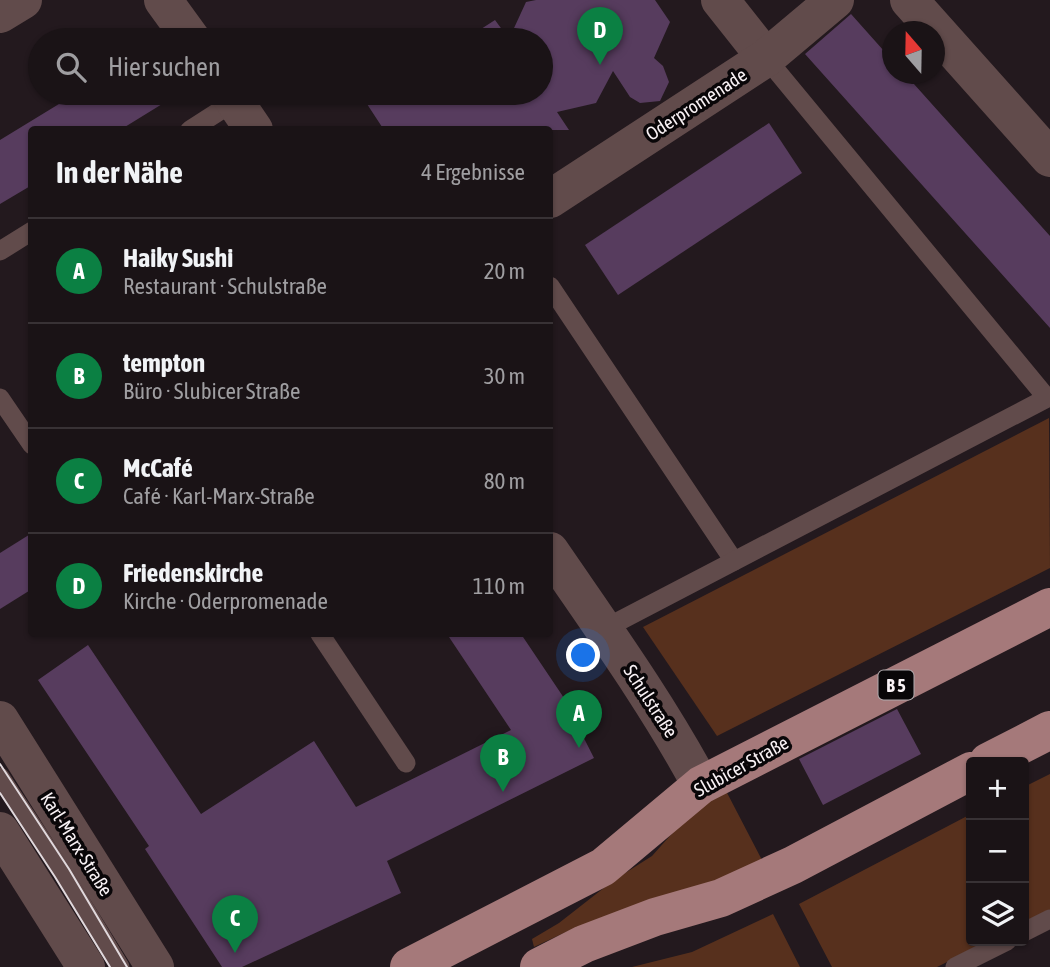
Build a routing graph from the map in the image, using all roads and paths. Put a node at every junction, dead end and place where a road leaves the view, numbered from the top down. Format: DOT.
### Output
graph roads {
  1 [pos="23,0"];
  2 [pos="163,0"];
  3 [pos="720,0"];
  4 [pos="835,0"];
  5 [pos="909,0"];
  6 [pos="0,14"];
  7 [pos="183,28"];
  8 [pos="766,58"];
  9 [pos="239,108"];
  10 [pos="199,126"];
  11 [pos="1050,158"];
  12 [pos="553,197"];
  13 [pos="28,234"];
  14 [pos="0,251"];
  15 [pos="553,290"];
  16 [pos="0,398"];
  17 [pos="28,439"];
  18 [pos="553,555"];
  19 [pos="734,561"];
  20 [pos="1050,607"];
  21 [pos="604,629"];
  22 [pos="322,637"];
  23 [pos="0,720"];
  24 [pos="1050,730"];
  25 [pos="998,757"];
  26 [pos="406,764"];
  27 [pos="966,774"];
  28 [pos="0,777"];
  29 [pos="701,785"];
  30 [pos="0,831"];
  31 [pos="1050,919"];
  32 [pos="1029,930"];
  33 [pos="997,946"];
  34 [pos="86,967"];
  35 [pos="120,967"];
  36 [pos="155,967"];
  37 [pos="409,967"];
  38 [pos="539,967"];
  39 [pos="955,967"];
  1 -- 6 [label="street"];
  2 -- 7 [label="street"];
  3 -- 8 [label="street"];
  4 -- 8 [label="street, Oderpromenade"];
  5 -- 11 [label="street"];
  8 -- 12 [label="street, Oderpromenade"];
  8 -- 19 [label="lane"];
  9 -- 10 [label="lane"];
  13 -- 14 [label="lane"];
  15 -- 19 [label="lane"];
  16 -- 17 [label="lane"];
  18 -- 21 [label="street, Schulstraße"];
  19 -- 21 [label="lane"];
  20 -- 29 [label="main road, Slubicer Straße / B 5"];
  21 -- 29 [label="street, Schulstraße"];
  22 -- 26 [label="lane"];
  23 -- 36 [label="street, Karl-Marx-Straße"];
  24 -- 25 [label="main road"];
  27 -- 38 [label="main road"];
  28 -- 35 [label="lane"];
  29 -- 37 [label="main road, Slubicer Straße / B 5"];
  30 -- 34 [label="street"];
  31 -- 32 [label="lane"];
  33 -- 39 [label="lane"];
}
